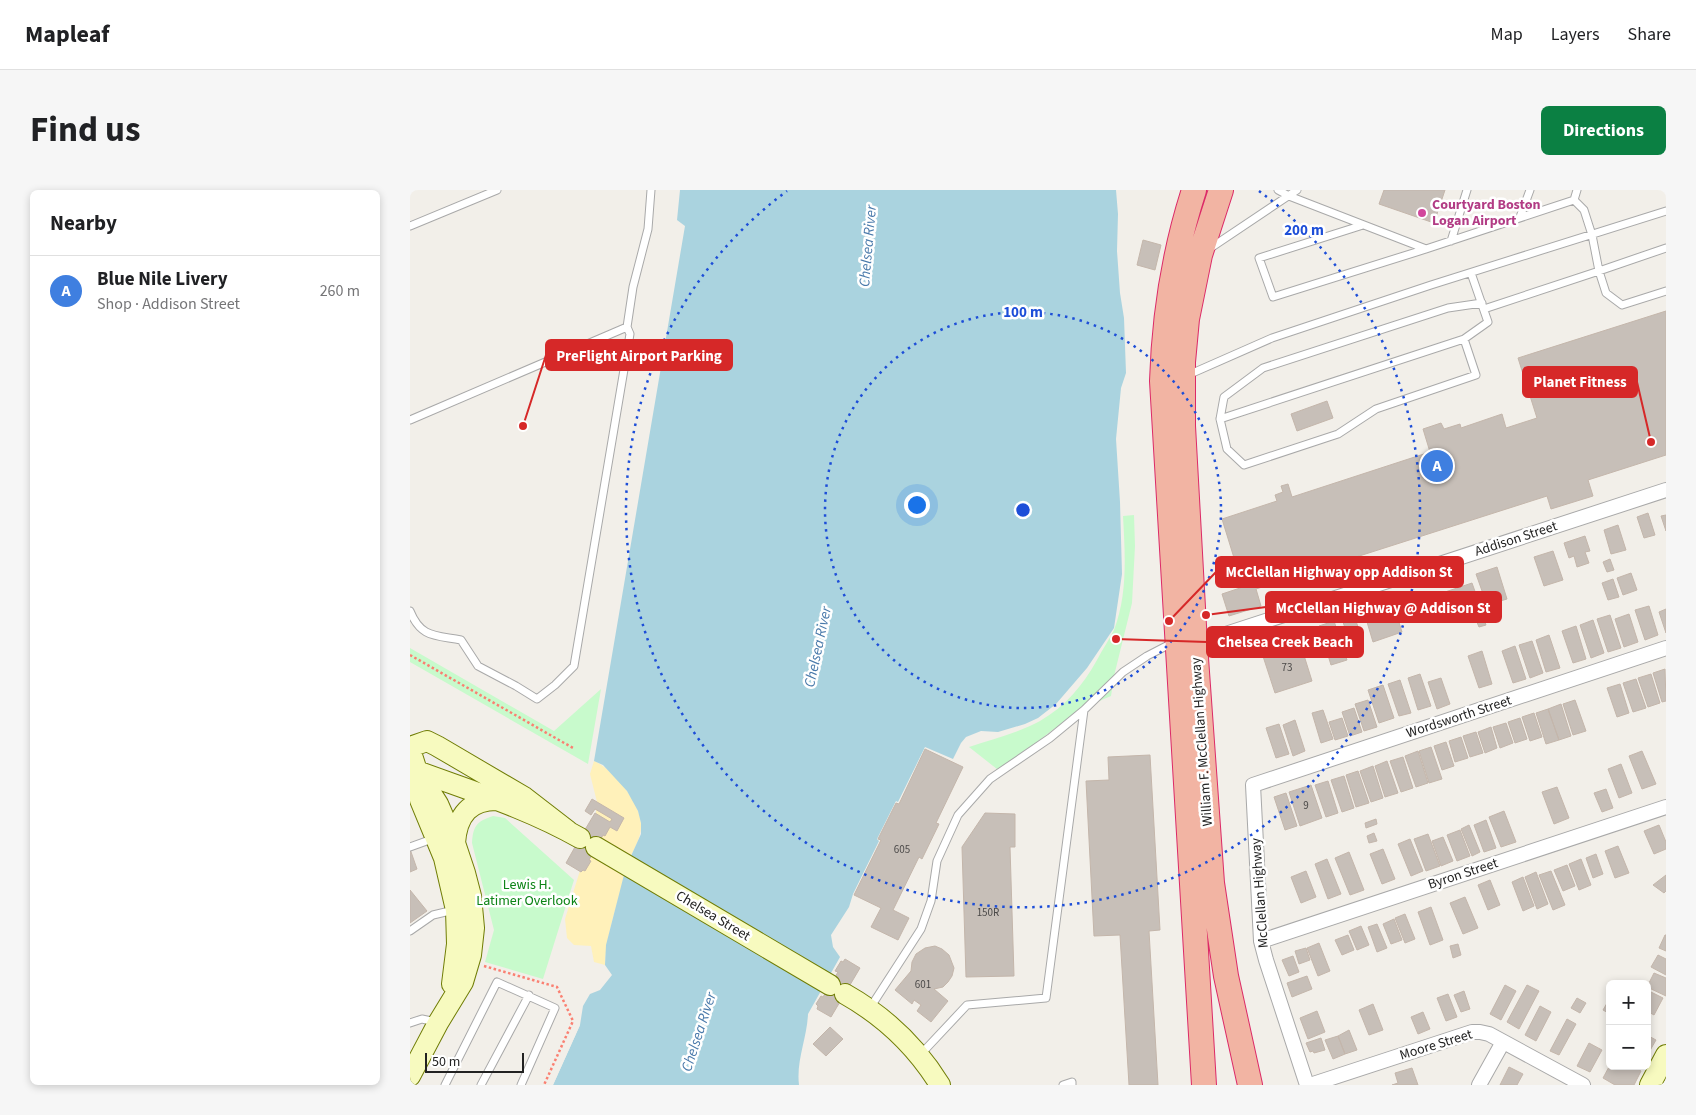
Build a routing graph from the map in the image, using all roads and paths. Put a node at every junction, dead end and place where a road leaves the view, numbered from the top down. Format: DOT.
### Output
graph roads {
  1 [pos="497,190"];
  2 [pos="651,190"];
  3 [pos="1194,190"];
  4 [pos="1221,190"];
  5 [pos="1278,190"];
  6 [pos="1297,190"];
  7 [pos="1467,190"];
  8 [pos="1530,190"];
  9 [pos="1577,190"];
  10 [pos="1289,196"];
  11 [pos="1574,200"];
  12 [pos="1666,211"];
  13 [pos="1520,217"];
  14 [pos="1363,225"];
  15 [pos="410,226"];
  16 [pos="1592,236"];
  17 [pos="1451,241"];
  18 [pos="1666,248"];
  19 [pos="1426,249"];
  20 [pos="1200,255"];
  21 [pos="1599,271"];
  22 [pos="1472,273"];
  23 [pos="1666,291"];
  24 [pos="1483,306"];
  25 [pos="627,326"];
  26 [pos="1464,339"];
  27 [pos="1183,377"];
  28 [pos="1220,419"];
  29 [pos="410,420"];
  30 [pos="1666,490"];
  31 [pos="410,611"];
  32 [pos="1186,643"];
  33 [pos="1666,648"];
  34 [pos="410,655"];
  35 [pos="1084,710"];
  36 [pos="416,746"];
  37 [pos="573,748"];
  38 [pos="417,771"];
  39 [pos="1253,785"];
  40 [pos="506,795"];
  41 [pos="1666,807"];
  42 [pos="435,838"];
  43 [pos="455,843"];
  44 [pos="410,847"];
  45 [pos="456,910"];
  46 [pos="410,931"];
  47 [pos="1261,941"];
  48 [pos="529,995"];
  49 [pos="851,997"];
  50 [pos="410,1023"];
  51 [pos="438,1023"];
  52 [pos="1503,1042"];
  53 [pos="1666,1055"];
  54 [pos="920,1056"];
  55 [pos="410,1076"];
  56 [pos="445,1085"];
  57 [pos="481,1085"];
  58 [pos="521,1085"];
  59 [pos="940,1085"];
  60 [pos="1064,1085"];
  61 [pos="1072,1085"];
  62 [pos="1204,1085"];
  63 [pos="1250,1085"];
  64 [pos="1309,1085"];
  65 [pos="1480,1085"];
  66 [pos="1583,1085"];
  67 [pos="1650,1085"];
  1 -- 15 [label="lane"];
  2 -- 25 [label="lane"];
  3 -- 32 [label="highway, William F. McClellan Highway"];
  4 -- 20 [label="highway, William F. McClellan Highway"];
  5 -- 10 [label="lane"];
  6 -- 10 [label="lane"];
  7 -- 17 [label="lane"];
  8 -- 13 [label="lane"];
  9 -- 11 [label="lane"];
  10 -- 14 [label="lane"];
  10 -- 20 [label="lane"];
  11 -- 13 [label="lane"];
  11 -- 16 [label="lane"];
  12 -- 16 [label="lane"];
  13 -- 17 [label="lane"];
  14 -- 19 [label="lane"];
  14 -- 19 [label="lane"];
  16 -- 21 [label="lane"];
  16 -- 22 [label="lane"];
  17 -- 19 [label="lane"];
  18 -- 21 [label="lane"];
  20 -- 27 [label="highway, William F. McClellan Highway"];
  21 -- 23 [label="lane"];
  21 -- 24 [label="lane"];
  22 -- 24 [label="lane"];
  22 -- 27 [label="lane"];
  24 -- 26 [label="lane"];
  24 -- 28 [label="lane"];
  25 -- 29 [label="lane"];
  25 -- 31 [label="lane"];
  26 -- 28 [label="lane"];
  26 -- 28 [label="lane"];
  27 -- 32 [label="highway, William F. McClellan Highway"];
  30 -- 32 [label="street, Addison Street"];
  32 -- 35 [label="lane"];
  32 -- 62 [label="highway, William F. McClellan Highway"];
  32 -- 63 [label="highway, William F. McClellan Highway"];
  33 -- 39 [label="street, Wordsworth Street"];
  34 -- 37 [label="path"];
  35 -- 49 [label="lane"];
  35 -- 54 [label="lane"];
  36 -- 38 [label="main road"];
  36 -- 40 [label="main road, Chelsea Street"];
  38 -- 40 [label="main road, Chelsea Street"];
  38 -- 42 [label="main road"];
  38 -- 43 [label="main road"];
  39 -- 47 [label="street, McClellan Highway"];
  40 -- 43 [label="main road"];
  40 -- 49 [label="main road, Chelsea Street"];
  41 -- 47 [label="street, Byron Street"];
  42 -- 44 [label="lane"];
  42 -- 45 [label="main road"];
  43 -- 51 [label="main road"];
  45 -- 46 [label="lane"];
  45 -- 51 [label="main road"];
  47 -- 64 [label="street, McClellan Highway"];
  48 -- 56 [label="lane"];
  48 -- 57 [label="lane"];
  48 -- 58 [label="lane"];
  49 -- 54 [label="main road, Chelsea Street"];
  50 -- 51 [label="lane"];
  51 -- 55 [label="main road"];
  52 -- 64 [label="street, Moore Street"];
  52 -- 65 [label="street"];
  52 -- 66 [label="street, Moore Street"];
  53 -- 67 [label="main road"];
  54 -- 59 [label="main road, Chelsea Street"];
  60 -- 61 [label="lane"];
}
